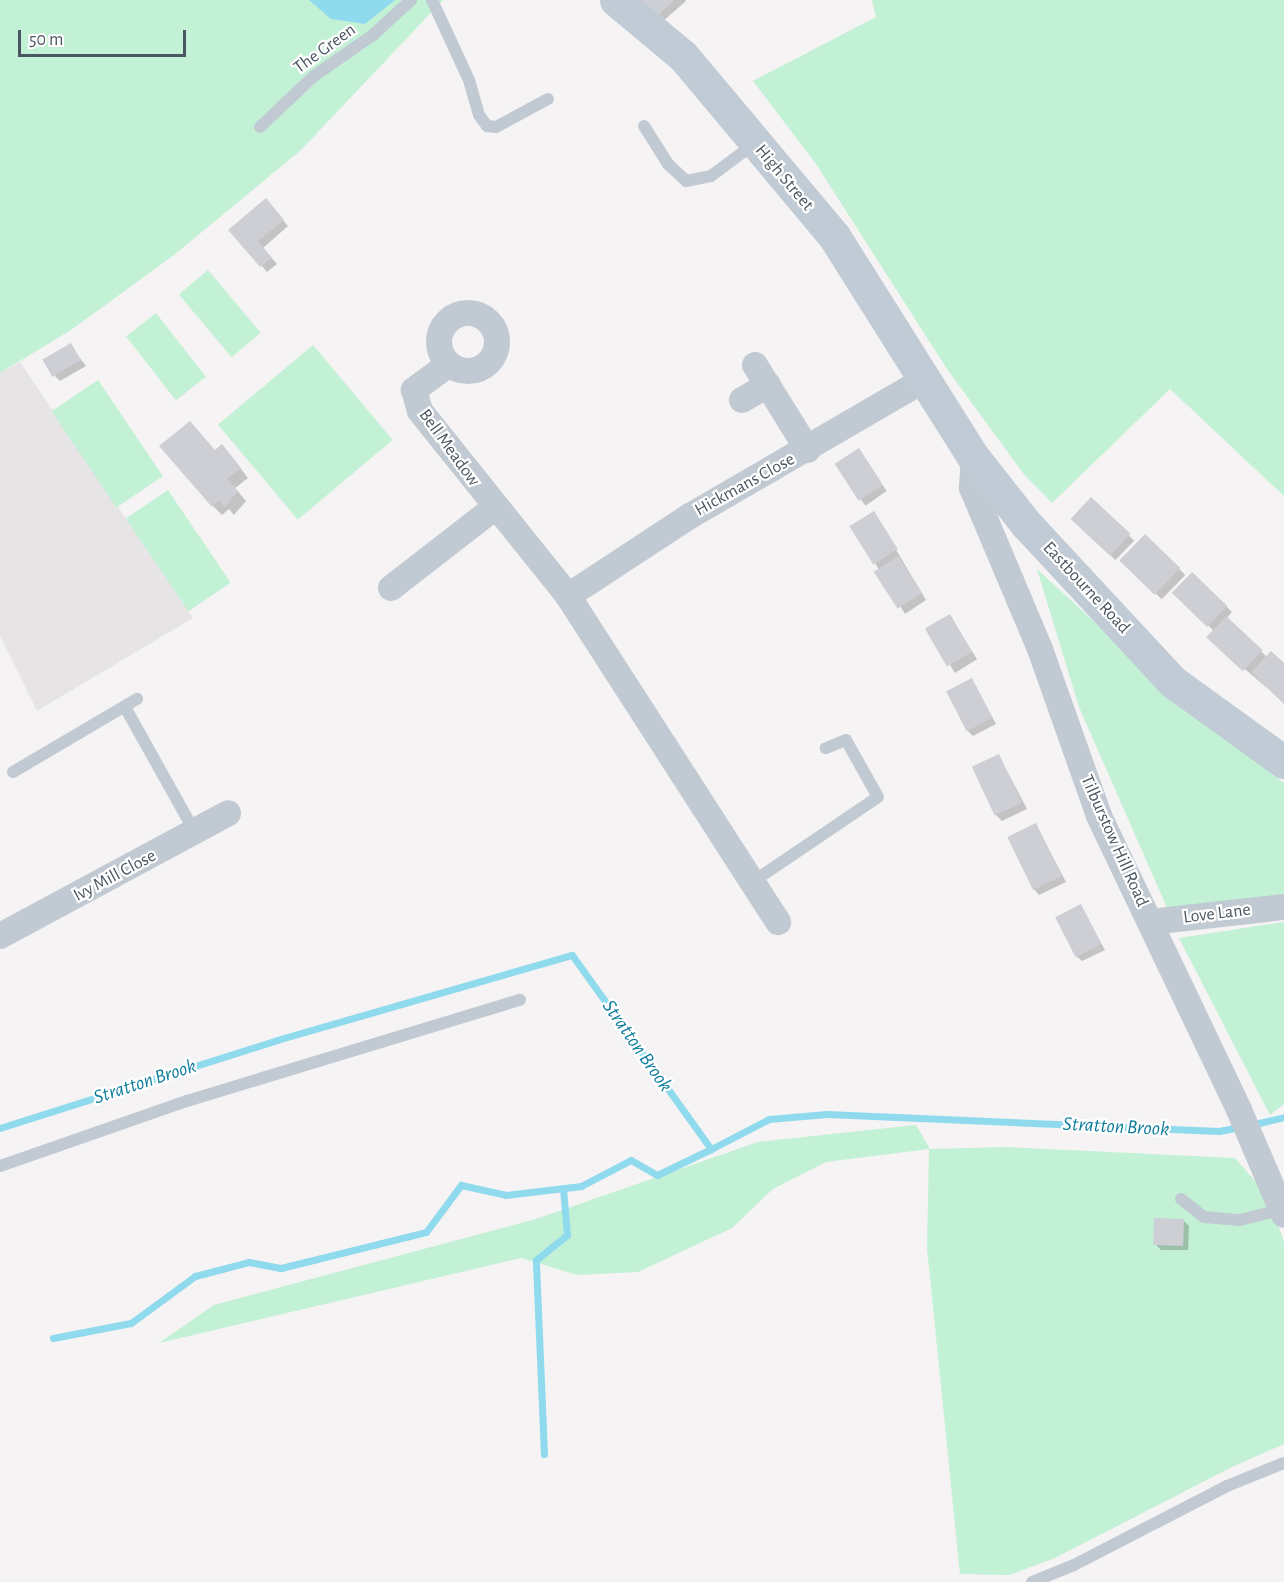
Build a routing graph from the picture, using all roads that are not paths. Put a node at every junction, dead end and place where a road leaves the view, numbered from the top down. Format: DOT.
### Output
graph roads {
  1 [pos="411,0"];
  2 [pos="432,0"];
  3 [pos="615,0"];
  4 [pos="548,99"];
  5 [pos="644,126"];
  6 [pos="260,127"];
  7 [pos="755,143"];
  8 [pos="449,364"];
  9 [pos="925,379"];
  10 [pos="742,400"];
  11 [pos="808,450"];
  12 [pos="974,458"];
  13 [pos="494,508"];
  14 [pos="391,588"];
  15 [pos="568,596"];
  16 [pos="137,699"];
  17 [pos="124,707"];
  18 [pos="826,748"];
  19 [pos="1284,762"];
  20 [pos="13,772"];
  21 [pos="228,813"];
  22 [pos="195,832"];
  23 [pos="751,883"];
  24 [pos="1284,907"];
  25 [pos="778,922"];
  26 [pos="1150,922"];
  27 [pos="0,936"];
  28 [pos="520,1000"];
  29 [pos="0,1166"];
  30 [pos="1181,1199"];
  31 [pos="1283,1211"];
  32 [pos="1284,1463"];
  33 [pos="1032,1582"];
  1 -- 6 [label="lane, The Green"];
  2 -- 4 [label="lane"];
  3 -- 7 [label="main road, High Street"];
  5 -- 7 [label="lane"];
  7 -- 9 [label="main road, High Street"];
  8 -- 13 [label="street, Bell Meadow"];
  9 -- 11 [label="street, Hickmans Close"];
  9 -- 12 [label="main road, Eastbourne Road"];
  10 -- 11 [label="street"];
  11 -- 15 [label="street, Hickmans Close"];
  12 -- 19 [label="main road, Eastbourne Road"];
  12 -- 26 [label="street, Tilburstow Hill Road"];
  13 -- 14 [label="street"];
  13 -- 15 [label="street, Bell Meadow"];
  15 -- 23 [label="street, Bell Meadow"];
  16 -- 17 [label="lane"];
  17 -- 20 [label="lane"];
  17 -- 22 [label="lane"];
  18 -- 23 [label="lane"];
  21 -- 22 [label="street, Ivy Mill Close"];
  22 -- 27 [label="street, Ivy Mill Close"];
  23 -- 25 [label="street"];
  24 -- 26 [label="street, Love Lane"];
  26 -- 31 [label="street, Tilburstow Hill Road"];
  28 -- 29 [label="lane"];
  30 -- 31 [label="lane"];
  32 -- 33 [label="lane"];
}
